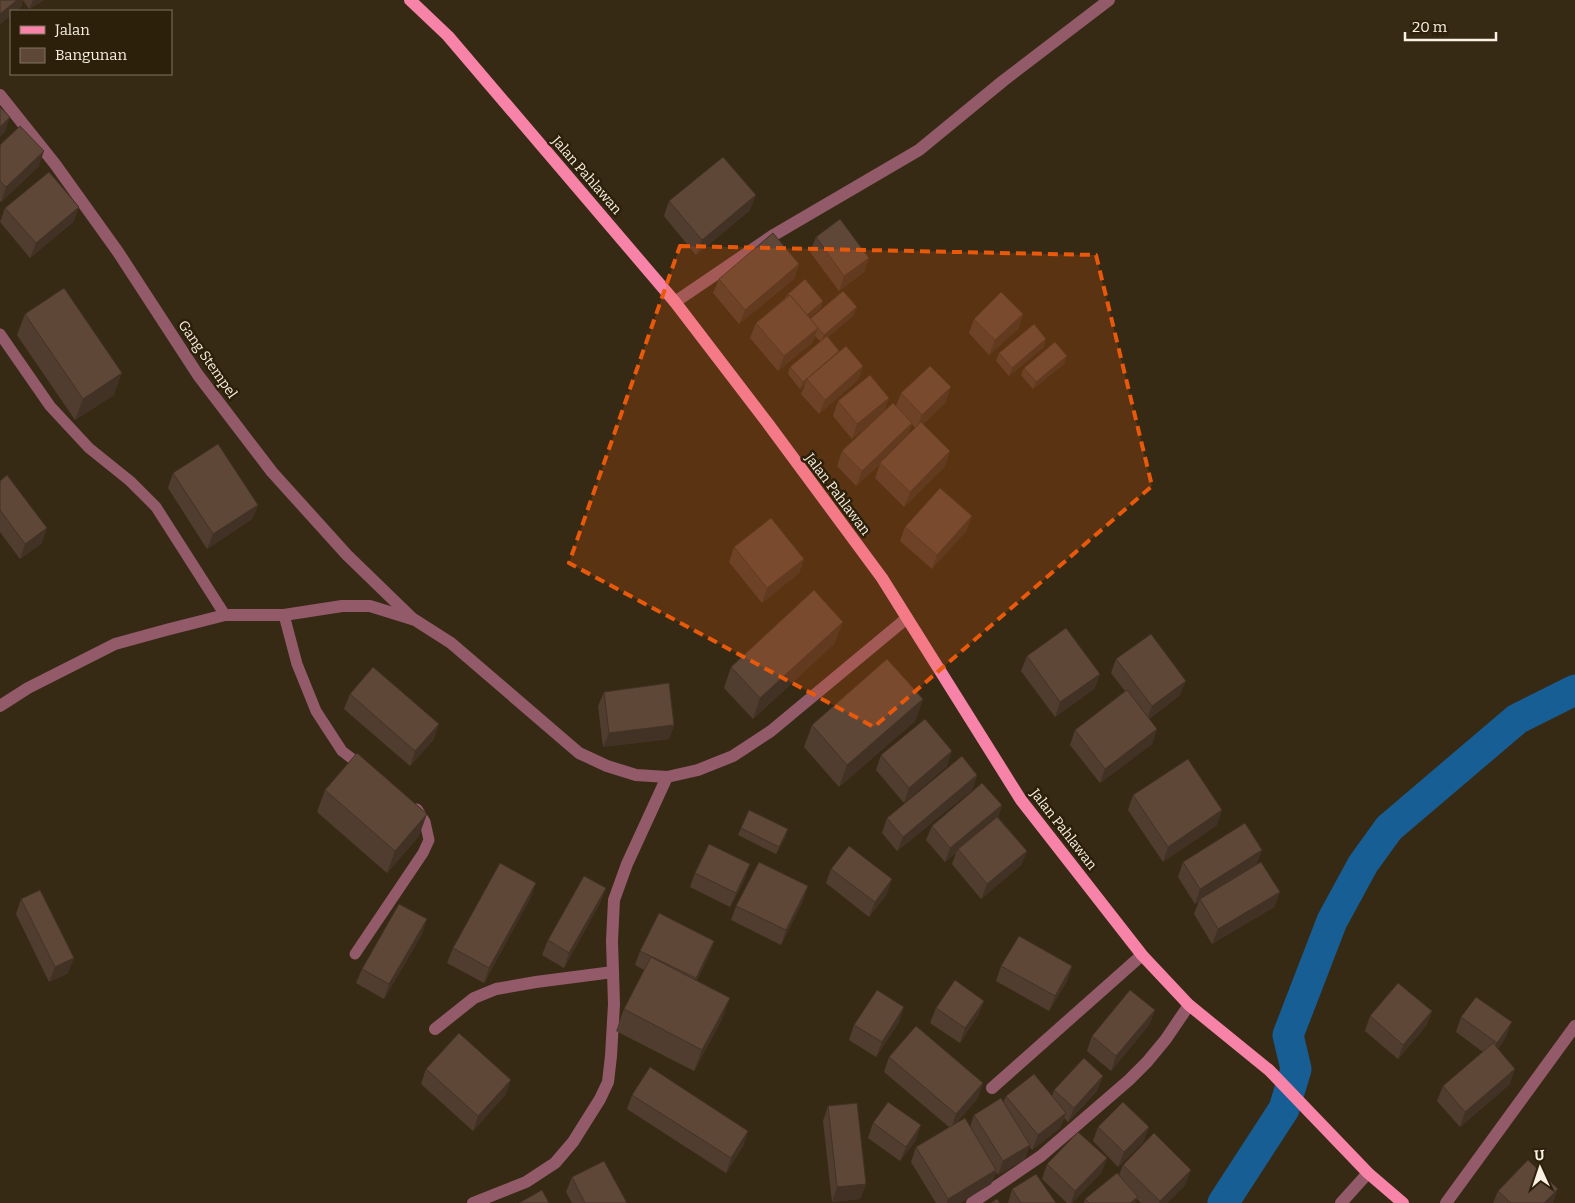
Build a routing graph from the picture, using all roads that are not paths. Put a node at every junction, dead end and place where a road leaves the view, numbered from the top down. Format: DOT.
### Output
graph roads {
  1 [pos="410,0"];
  2 [pos="1109,0"];
  3 [pos="0,96"];
  4 [pos="675,302"];
  5 [pos="0,334"];
  6 [pos="225,615"];
  7 [pos="284,615"];
  8 [pos="907,618"];
  9 [pos="415,620"];
  10 [pos="0,706"];
  11 [pos="371,772"];
  12 [pos="667,777"];
  13 [pos="408,799"];
  14 [pos="355,954"];
  15 [pos="1142,955"];
  16 [pos="613,972"];
  17 [pos="1189,1005"];
  18 [pos="1575,1026"];
  19 [pos="435,1029"];
  20 [pos="992,1088"];
  21 [pos="1368,1173"];
  22 [pos="473,1203"];
  23 [pos="972,1203"];
  24 [pos="1341,1203"];
  25 [pos="1403,1203"];
  26 [pos="1446,1203"];
  1 -- 4 [label="main road, Jalan Pahlawan"];
  2 -- 4 [label="street"];
  3 -- 9 [label="street, Gang Stempel"];
  4 -- 8 [label="main road, Jalan Pahlawan"];
  5 -- 6 [label="lane"];
  6 -- 7 [label="street"];
  6 -- 10 [label="street"];
  7 -- 9 [label="street"];
  7 -- 11 [label="lane"];
  8 -- 12 [label="street"];
  8 -- 15 [label="main road, Jalan Pahlawan"];
  9 -- 12 [label="street"];
  12 -- 16 [label="street"];
  13 -- 14 [label="lane"];
  15 -- 17 [label="main road, Jalan Pahlawan"];
  15 -- 20 [label="street"];
  16 -- 19 [label="street"];
  16 -- 22 [label="street"];
  17 -- 21 [label="main road, Jalan Pahlawan"];
  17 -- 23 [label="street"];
  18 -- 26 [label="street"];
  21 -- 24 [label="street"];
  21 -- 25 [label="main road, Jalan Pahlawan"];
}
